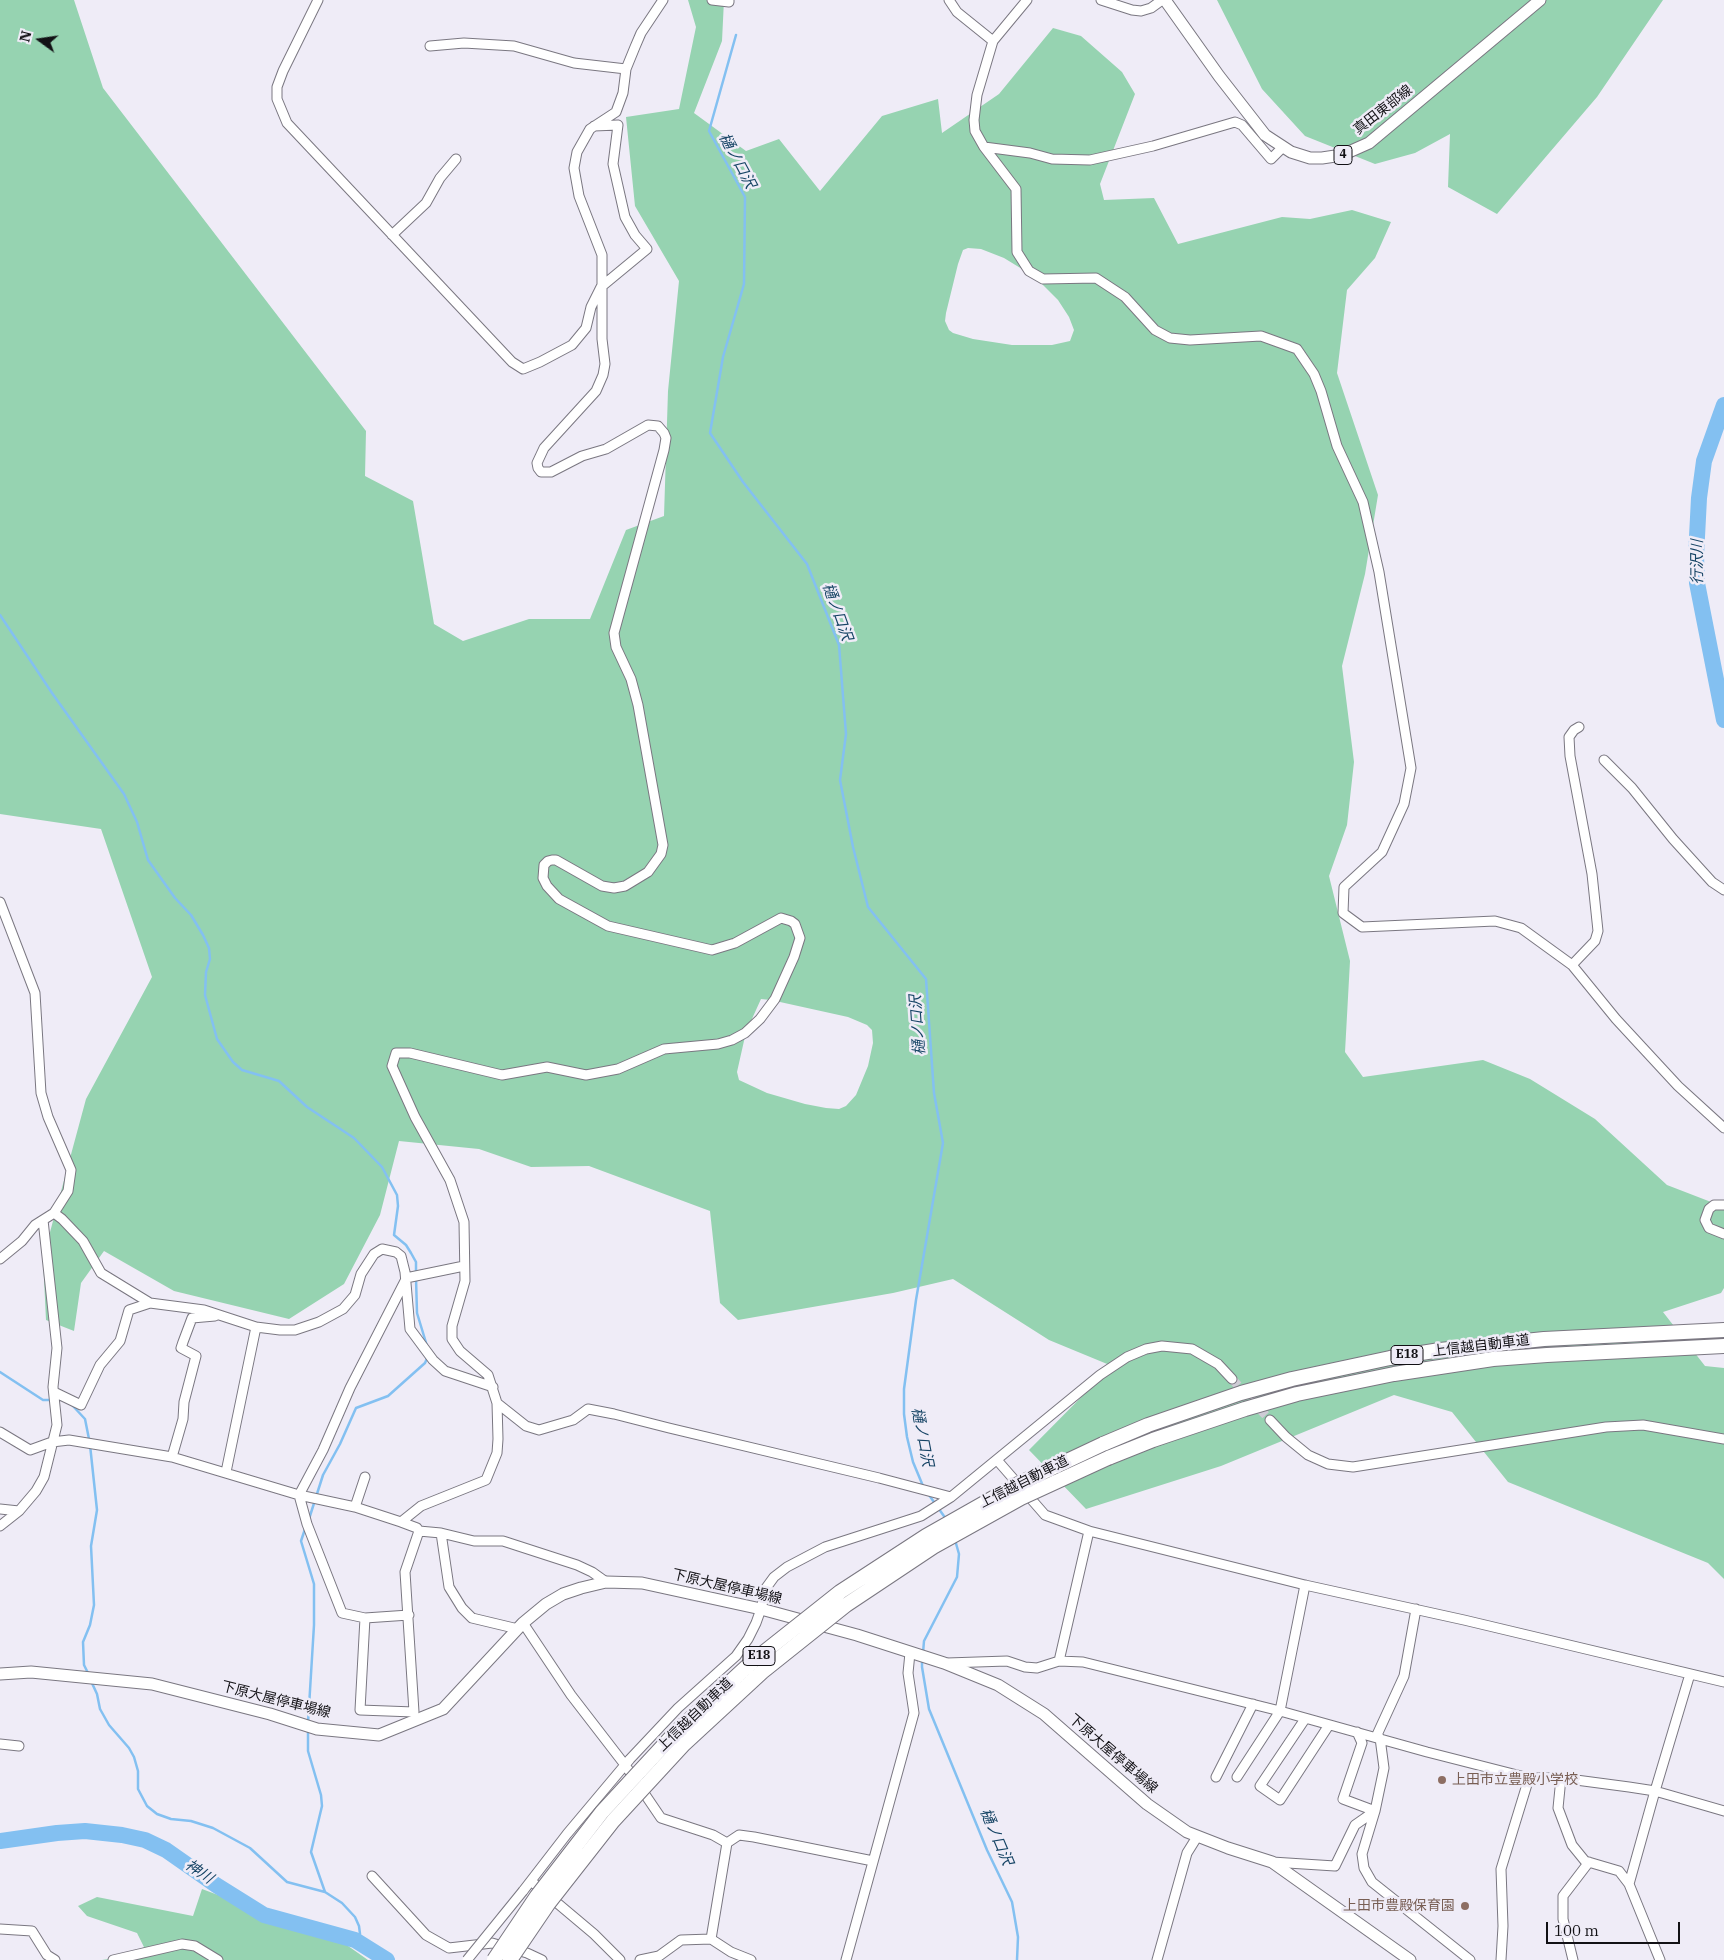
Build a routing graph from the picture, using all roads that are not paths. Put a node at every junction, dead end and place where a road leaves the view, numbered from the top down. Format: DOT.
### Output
graph roads {
  1 [pos="318,0"];
  2 [pos="663,0"];
  3 [pos="712,0"];
  4 [pos="729,0"];
  5 [pos="949,0"];
  6 [pos="1027,0"];
  7 [pos="1101,0"];
  8 [pos="1163,0"];
  9 [pos="1540,0"];
  10 [pos="993,41"];
  11 [pos="430,46"];
  12 [pos="626,69"];
  13 [pos="594,126"];
  14 [pos="984,147"];
  15 [pos="1283,147"];
  16 [pos="456,159"];
  17 [pos="392,235"];
  18 [pos="601,287"];
  19 [pos="1579,727"];
  20 [pos="1604,760"];
  21 [pos="1724,890"];
  22 [pos="0,902"];
  23 [pos="1572,965"];
  24 [pos="1724,1128"];
  25 [pos="1724,1205"];
  26 [pos="54,1214"];
  27 [pos="42,1220"];
  28 [pos="1724,1234"];
  29 [pos="0,1258"];
  30 [pos="464,1266"];
  31 [pos="406,1278"];
  32 [pos="150,1303"];
  33 [pos="217,1315"];
  34 [pos="256,1327"];
  35 [pos="1724,1330"];
  36 [pos="1724,1346"];
  37 [pos="1232,1378"];
  38 [pos="493,1387"];
  39 [pos="54,1392"];
  40 [pos="497,1403"];
  41 [pos="1270,1420"];
  42 [pos="0,1432"];
  43 [pos="1724,1439"];
  44 [pos="52,1442"];
  45 [pos="172,1457"];
  46 [pos="997,1460"];
  47 [pos="226,1472"];
  48 [pos="365,1477"];
  49 [pos="298,1495"];
  50 [pos="951,1497"];
  51 [pos="356,1507"];
  52 [pos="0,1509"];
  53 [pos="19,1511"];
  54 [pos="401,1522"];
  55 [pos="0,1526"];
  56 [pos="1088,1530"];
  57 [pos="419,1531"];
  58 [pos="441,1533"];
  59 [pos="606,1582"];
  60 [pos="1305,1585"];
  61 [pos="761,1609"];
  62 [pos="1416,1609"];
  63 [pos="409,1615"];
  64 [pos="365,1618"];
  65 [pos="520,1626"];
  66 [pos="913,1654"];
  67 [pos="1059,1662"];
  68 [pos="944,1664"];
  69 [pos="0,1674"];
  70 [pos="1690,1674"];
  71 [pos="1724,1682"];
  72 [pos="1253,1704"];
  73 [pos="1280,1711"];
  74 [pos="1306,1719"];
  75 [pos="1329,1725"];
  76 [pos="1357,1732"];
  77 [pos="1378,1737"];
  78 [pos="0,1744"];
  79 [pos="19,1746"];
  80 [pos="625,1765"];
  81 [pos="1216,1777"];
  82 [pos="1237,1777"];
  83 [pos="1529,1778"];
  84 [pos="1561,1778"];
  85 [pos="1654,1791"];
  86 [pos="1375,1811"];
  87 [pos="1724,1811"];
  88 [pos="1197,1837"];
  89 [pos="726,1843"];
  90 [pos="873,1862"];
  91 [pos="1272,1862"];
  92 [pos="1589,1862"];
  93 [pos="372,1876"];
  94 [pos="531,1881"];
  95 [pos="1629,1884"];
  96 [pos="0,1929"];
  97 [pos="711,1939"];
  98 [pos="55,1960"];
  99 [pos="114,1960"];
  100 [pos="218,1960"];
  101 [pos="467,1960"];
  102 [pos="494,1960"];
  103 [pos="510,1960"];
  104 [pos="542,1960"];
  105 [pos="620,1960"];
  106 [pos="640,1960"];
  107 [pos="751,1960"];
  108 [pos="846,1960"];
  109 [pos="1157,1960"];
  110 [pos="1410,1960"];
  111 [pos="1470,1960"];
  112 [pos="1501,1960"];
  113 [pos="1572,1960"];
  114 [pos="1660,1960"];
  1 -- 17 [label="street"];
  2 -- 12 [label="street"];
  3 -- 4 [label="street"];
  5 -- 10 [label="street"];
  6 -- 10 [label="street"];
  7 -- 8 [label="street"];
  8 -- 15 [label="main road, 真田東部線 / 4"];
  9 -- 15 [label="main road, 真田東部線 / 4"];
  10 -- 14 [label="street"];
  11 -- 12 [label="street"];
  12 -- 13 [label="street"];
  13 -- 18 [label="street"];
  13 -- 18 [label="street"];
  14 -- 15 [label="street"];
  14 -- 23 [label="street"];
  16 -- 17 [label="street"];
  17 -- 18 [label="street"];
  18 -- 30 [label="street"];
  19 -- 23 [label="street"];
  20 -- 21 [label="street"];
  22 -- 26 [label="street"];
  23 -- 24 [label="street"];
  25 -- 28 [label="street"];
  26 -- 27 [label="street"];
  26 -- 32 [label="street"];
  27 -- 29 [label="street"];
  27 -- 39 [label="street"];
  30 -- 31 [label="street"];
  30 -- 38 [label="street"];
  31 -- 34 [label="street"];
  31 -- 38 [label="street"];
  31 -- 49 [label="street"];
  32 -- 33 [label="street"];
  32 -- 39 [label="street"];
  33 -- 34 [label="street"];
  33 -- 45 [label="street"];
  34 -- 47 [label="street"];
  35 -- 102 [label="highway, 上信越自動車道 / E18, bridge"];
  36 -- 103 [label="highway, 上信越自動車道 / E18, bridge"];
  37 -- 46 [label="street"];
  38 -- 40 [label="street"];
  39 -- 44 [label="street"];
  40 -- 50 [label="street"];
  40 -- 54 [label="street"];
  41 -- 43 [label="street"];
  42 -- 44 [label="street"];
  44 -- 45 [label="street"];
  44 -- 53 [label="street"];
  45 -- 47 [label="street"];
  46 -- 50 [label="street"];
  46 -- 56 [label="street"];
  47 -- 49 [label="street"];
  48 -- 51 [label="street"];
  49 -- 51 [label="street"];
  49 -- 64 [label="street"];
  50 -- 61 [label="street"];
  51 -- 54 [label="street"];
  52 -- 53 [label="street"];
  53 -- 55 [label="street"];
  54 -- 57 [label="street"];
  56 -- 60 [label="street"];
  56 -- 67 [label="street"];
  57 -- 58 [label="street"];
  57 -- 63 [label="street"];
  58 -- 59 [label="street"];
  58 -- 65 [label="street"];
  59 -- 61 [label="main road, 下原大屋停車場線"];
  59 -- 65 [label="main road, 下原大屋停車場線"];
  60 -- 62 [label="street"];
  60 -- 73 [label="street"];
  61 -- 66 [label="main road, 下原大屋停車場線"];
  61 -- 80 [label="street"];
  62 -- 70 [label="street"];
  62 -- 77 [label="street"];
  63 -- 64 [label="street"];
  63 -- 64 [label="street"];
  65 -- 69 [label="main road, 下原大屋停車場線"];
  65 -- 80 [label="street"];
  66 -- 68 [label="main road, 下原大屋停車場線"];
  66 -- 90 [label="street"];
  67 -- 68 [label="street"];
  67 -- 72 [label="street"];
  68 -- 88 [label="main road, 下原大屋停車場線"];
  70 -- 71 [label="street"];
  70 -- 85 [label="street"];
  72 -- 73 [label="street"];
  72 -- 81 [label="street"];
  73 -- 74 [label="street"];
  73 -- 82 [label="street"];
  74 -- 75 [label="street"];
  74 -- 75 [label="street"];
  75 -- 76 [label="street"];
  76 -- 77 [label="street"];
  76 -- 86 [label="street"];
  77 -- 83 [label="street"];
  77 -- 86 [label="street"];
  78 -- 79 [label="street"];
  80 -- 89 [label="street"];
  80 -- 94 [label="street"];
  83 -- 84 [label="street"];
  83 -- 112 [label="street"];
  84 -- 85 [label="street"];
  84 -- 92 [label="street"];
  85 -- 87 [label="street"];
  85 -- 95 [label="street"];
  86 -- 91 [label="street"];
  86 -- 111 [label="street"];
  88 -- 91 [label="main road, 下原大屋停車場線"];
  88 -- 109 [label="street"];
  89 -- 90 [label="street"];
  89 -- 97 [label="street"];
  90 -- 108 [label="street"];
  91 -- 110 [label="main road, 下原大屋停車場線"];
  92 -- 95 [label="street"];
  92 -- 113 [label="street"];
  93 -- 104 [label="street"];
  94 -- 101 [label="street, bridge"];
  94 -- 105 [label="street"];
  95 -- 114 [label="street"];
  96 -- 98 [label="street"];
  97 -- 106 [label="street"];
  97 -- 107 [label="street"];
  99 -- 100 [label="street"];
}
